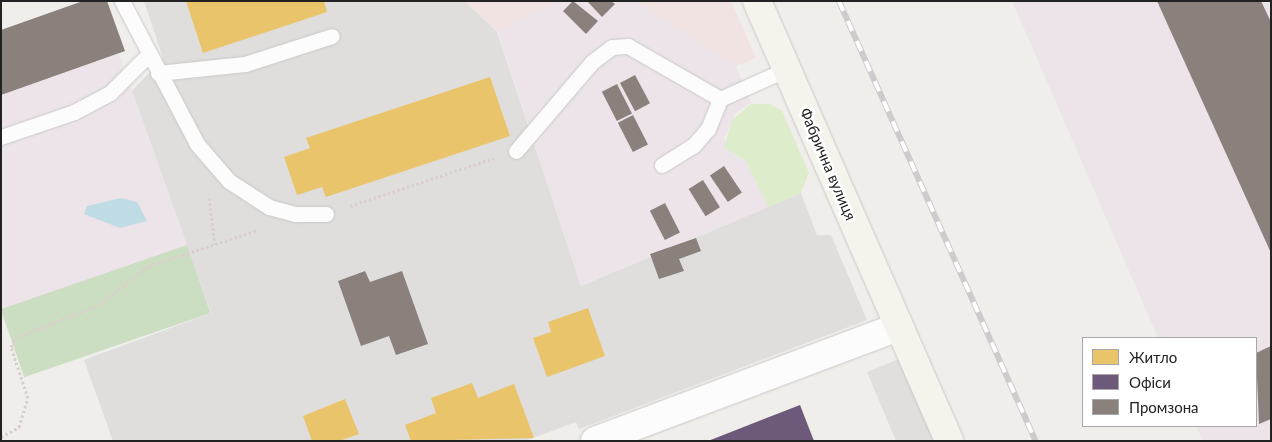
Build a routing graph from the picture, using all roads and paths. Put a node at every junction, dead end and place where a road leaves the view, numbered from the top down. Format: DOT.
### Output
graph roads {
  1 [pos="122,1"];
  2 [pos="757,1"];
  3 [pos="332,36"];
  4 [pos="150,54"];
  5 [pos="787,69"];
  6 [pos="158,72"];
  7 [pos="720,99"];
  8 [pos="1,137"];
  9 [pos="516,150"];
  10 [pos="662,165"];
  11 [pos="296,214"];
  12 [pos="326,214"];
  13 [pos="899,327"];
  14 [pos="1,437"];
  15 [pos="595,441"];
  16 [pos="949,441"];
  1 -- 4 [label="lane"];
  2 -- 5 [label="street, Фабрична вулиця"];
  3 -- 6 [label="lane"];
  4 -- 6 [label="lane"];
  4 -- 8 [label="lane"];
  5 -- 7 [label="lane"];
  5 -- 13 [label="street, Фабрична вулиця"];
  6 -- 11 [label="lane"];
  7 -- 9 [label="lane"];
  7 -- 10 [label="lane"];
  9 -- 12 [label="path"];
  11 -- 12 [label="lane"];
  11 -- 14 [label="path"];
  13 -- 15 [label="street"];
  13 -- 16 [label="street, Фабрична вулиця"];
}
